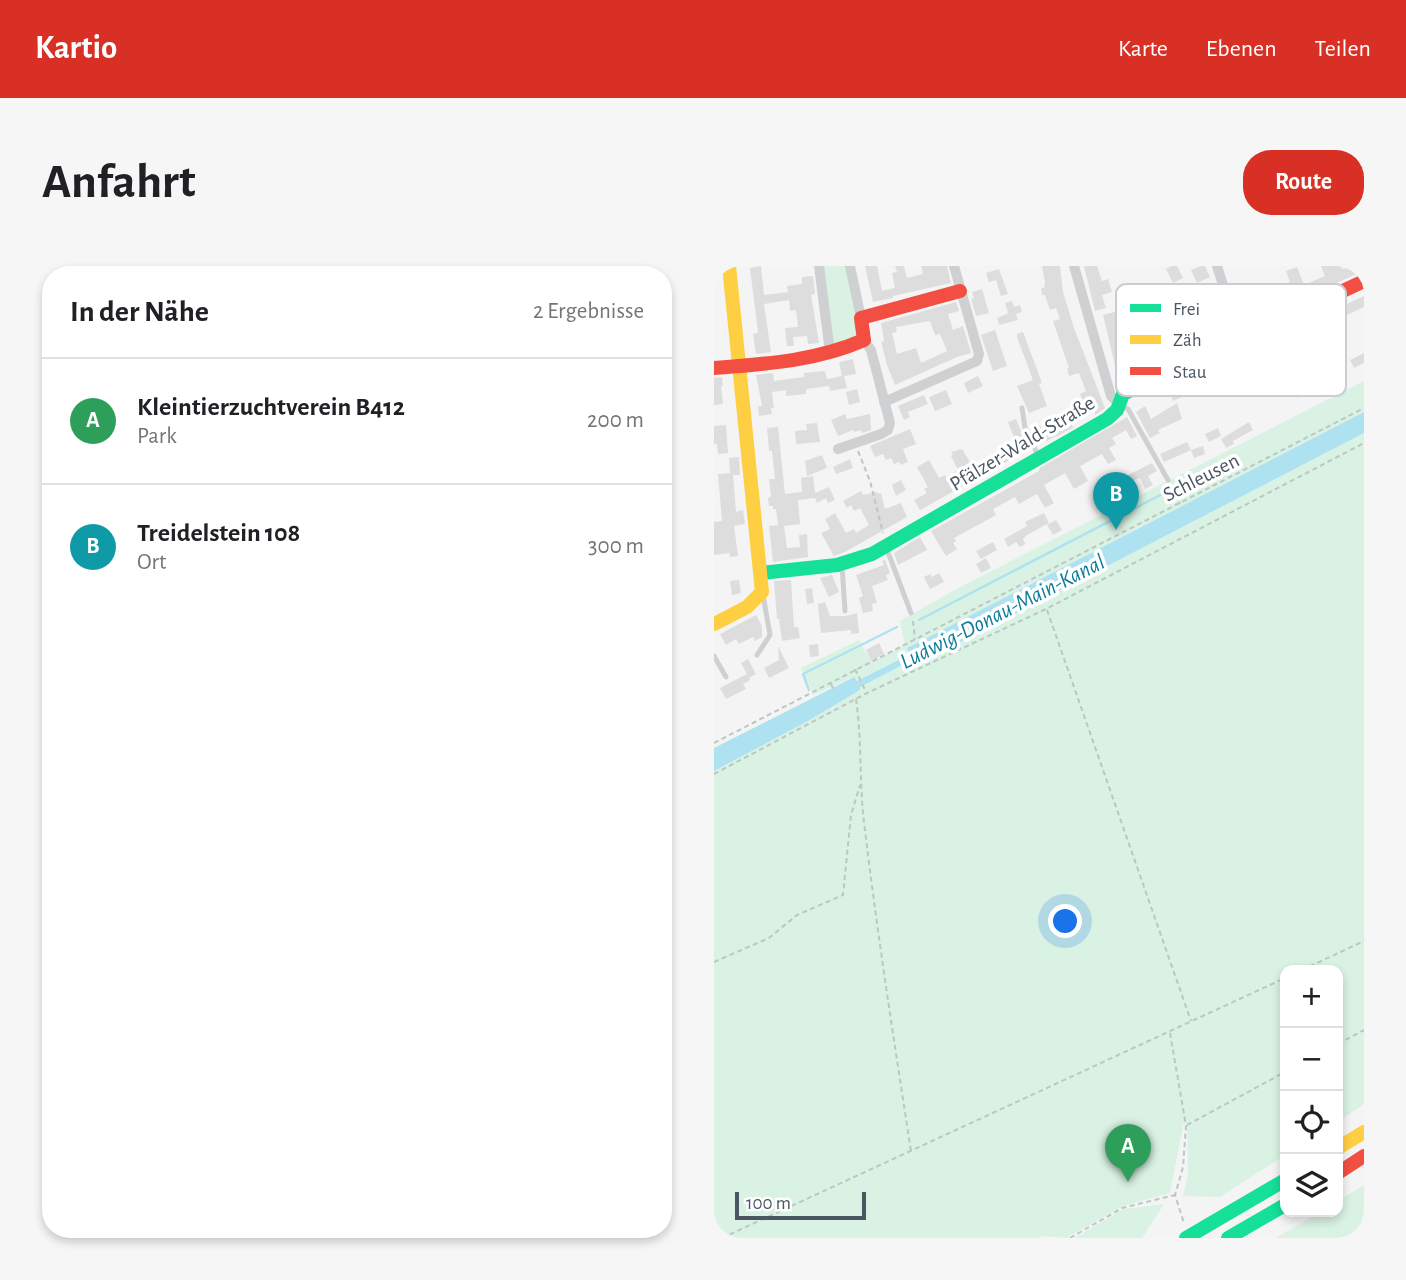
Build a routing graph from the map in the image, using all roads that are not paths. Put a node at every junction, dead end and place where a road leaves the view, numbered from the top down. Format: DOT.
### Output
graph roads {
  1 [pos="729,266"];
  2 [pos="819,266"];
  3 [pos="850,266"];
  4 [pos="954,266"];
  5 [pos="1074,266"];
  6 [pos="1217,266"];
  7 [pos="1364,281"];
  8 [pos="1223,284"];
  9 [pos="1346,289"];
  10 [pos="960,291"];
  11 [pos="861,318"];
  12 [pos="864,340"];
  13 [pos="830,352"];
  14 [pos="739,366"];
  15 [pos="714,368"];
  16 [pos="1122,396"];
  17 [pos="884,402"];
  18 [pos="1119,404"];
  19 [pos="1022,408"];
  20 [pos="838,449"];
  21 [pos="1040,458"];
  22 [pos="1168,480"];
  23 [pos="887,547"];
  24 [pos="842,564"];
  25 [pos="761,573"];
  26 [pos="762,592"];
  27 [pos="845,611"];
  28 [pos="911,613"];
  29 [pos="714,624"];
  30 [pos="757,655"];
  31 [pos="714,656"];
  32 [pos="726,677"];
  33 [pos="1364,1132"];
  34 [pos="1343,1145"];
  35 [pos="1364,1156"];
  36 [pos="1343,1170"];
  37 [pos="1280,1183"];
  38 [pos="1280,1208"];
  39 [pos="1185,1231"];
  40 [pos="1228,1238"];
  1 -- 14 [label="main road"];
  2 -- 13 [label="street"];
  3 -- 11 [label="street"];
  4 -- 10 [label="street"];
  5 -- 18 [label="street"];
  6 -- 8 [label="street"];
  7 -- 9 [label="main road, Pfälzer-Wald-Straße"];
  10 -- 11 [label="main road"];
  10 -- 17 [label="street"];
  11 -- 12 [label="main road"];
  12 -- 13 [label="main road"];
  12 -- 17 [label="street"];
  13 -- 14 [label="main road"];
  14 -- 15 [label="main road"];
  14 -- 25 [label="main road"];
  16 -- 18 [label="main road, Pfälzer-Wald-Straße"];
  17 -- 20 [label="street"];
  18 -- 21 [label="main road, Pfälzer-Wald-Straße"];
  18 -- 22 [label="lane"];
  19 -- 21 [label="lane"];
  21 -- 23 [label="main road, Pfälzer-Wald-Straße"];
  23 -- 24 [label="main road, Pfälzer-Wald-Straße"];
  23 -- 28 [label="lane"];
  24 -- 25 [label="main road, Pfälzer-Wald-Straße"];
  24 -- 27 [label="lane"];
  25 -- 26 [label="main road"];
  26 -- 29 [label="main road"];
  26 -- 30 [label="lane"];
  31 -- 32 [label="lane"];
  33 -- 34 [label="main road"];
  35 -- 36 [label="main road"];
  37 -- 39 [label="main road"];
  38 -- 40 [label="main road"];
}
